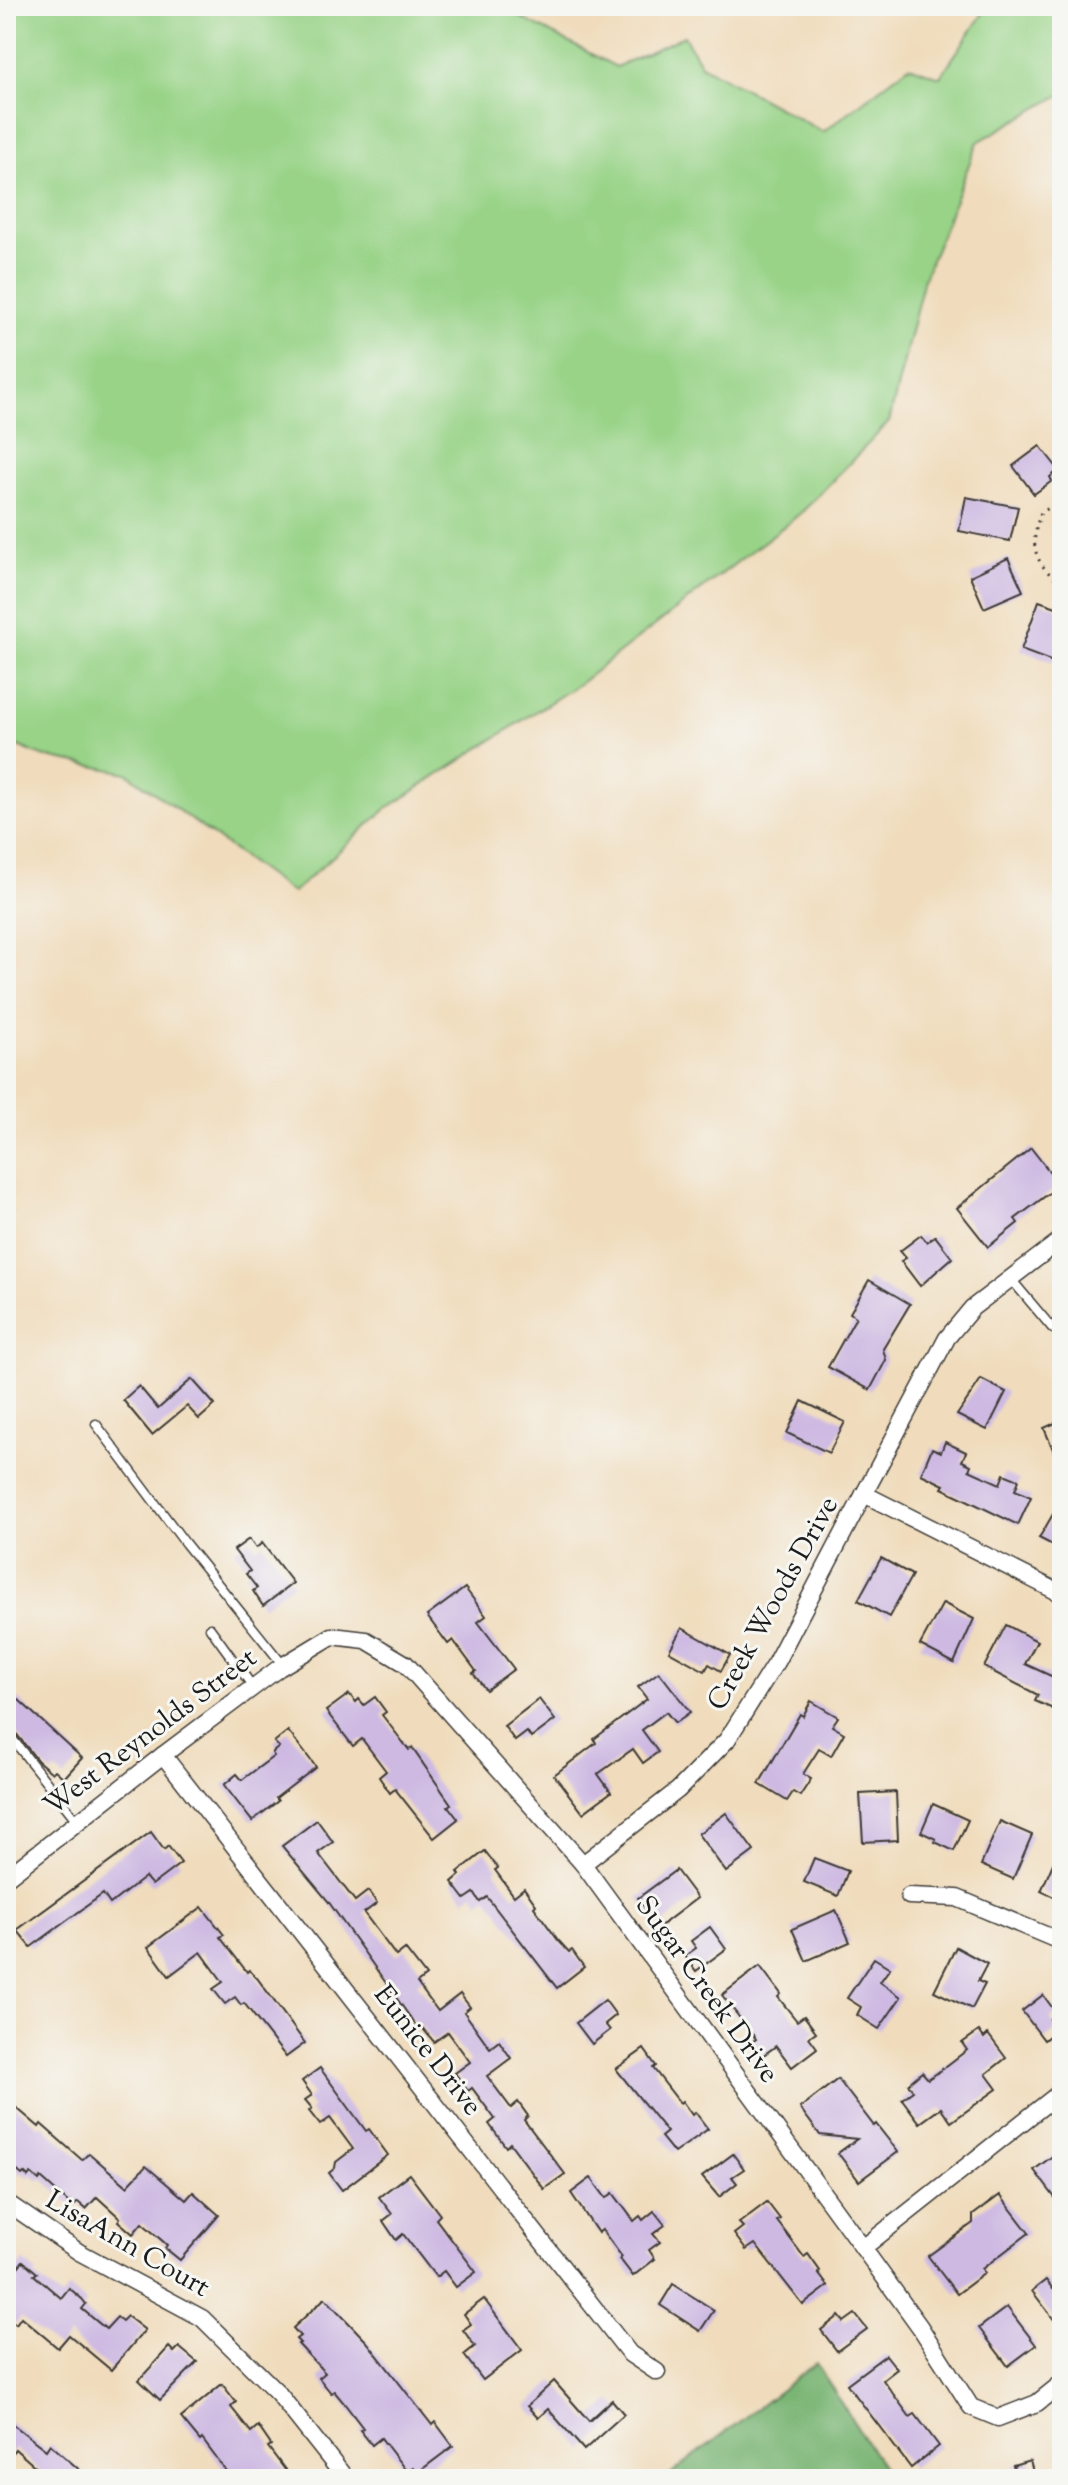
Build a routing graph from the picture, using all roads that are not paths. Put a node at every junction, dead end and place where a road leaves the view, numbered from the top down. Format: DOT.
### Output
graph roads {
  1 [pos="1062,1239"];
  2 [pos="1011,1278"];
  3 [pos="1053,1329"];
  4 [pos="96,1424"];
  5 [pos="864,1494"];
  6 [pos="1062,1594"];
  7 [pos="210,1628"];
  8 [pos="332,1636"];
  9 [pos="284,1665"];
  10 [pos="253,1687"];
  11 [pos="6,1731"];
  12 [pos="163,1755"];
  13 [pos="78,1822"];
  14 [pos="583,1864"];
  15 [pos="6,1878"];
  16 [pos="909,1896"];
  17 [pos="1062,1942"];
  18 [pos="1062,2091"];
  19 [pos="6,2202"];
  20 [pos="863,2248"];
  21 [pos="657,2372"];
  22 [pos="1062,2383"];
  23 [pos="346,2479"];
  1 -- 2 [label="street, Creek Woods Drive"];
  2 -- 3 [label="lane"];
  2 -- 5 [label="street, Creek Woods Drive"];
  4 -- 9 [label="lane"];
  5 -- 6 [label="street, Creek Woods Drive"];
  5 -- 14 [label="street, Creek Woods Drive"];
  7 -- 10 [label="lane"];
  8 -- 9 [label="street, West Reynolds Street"];
  8 -- 14 [label="street, Sugar Creek Drive"];
  9 -- 10 [label="street, West Reynolds Street"];
  10 -- 12 [label="street, West Reynolds Street"];
  11 -- 13 [label="lane"];
  12 -- 13 [label="street, West Reynolds Street"];
  12 -- 21 [label="street, Eunice Drive"];
  13 -- 15 [label="street, West Reynolds Street"];
  14 -- 20 [label="street, Sugar Creek Drive"];
  16 -- 17 [label="street"];
  18 -- 20 [label="street"];
  19 -- 23 [label="street, LisaAnn Court"];
  20 -- 22 [label="street, Sugar Creek Drive"];
}
